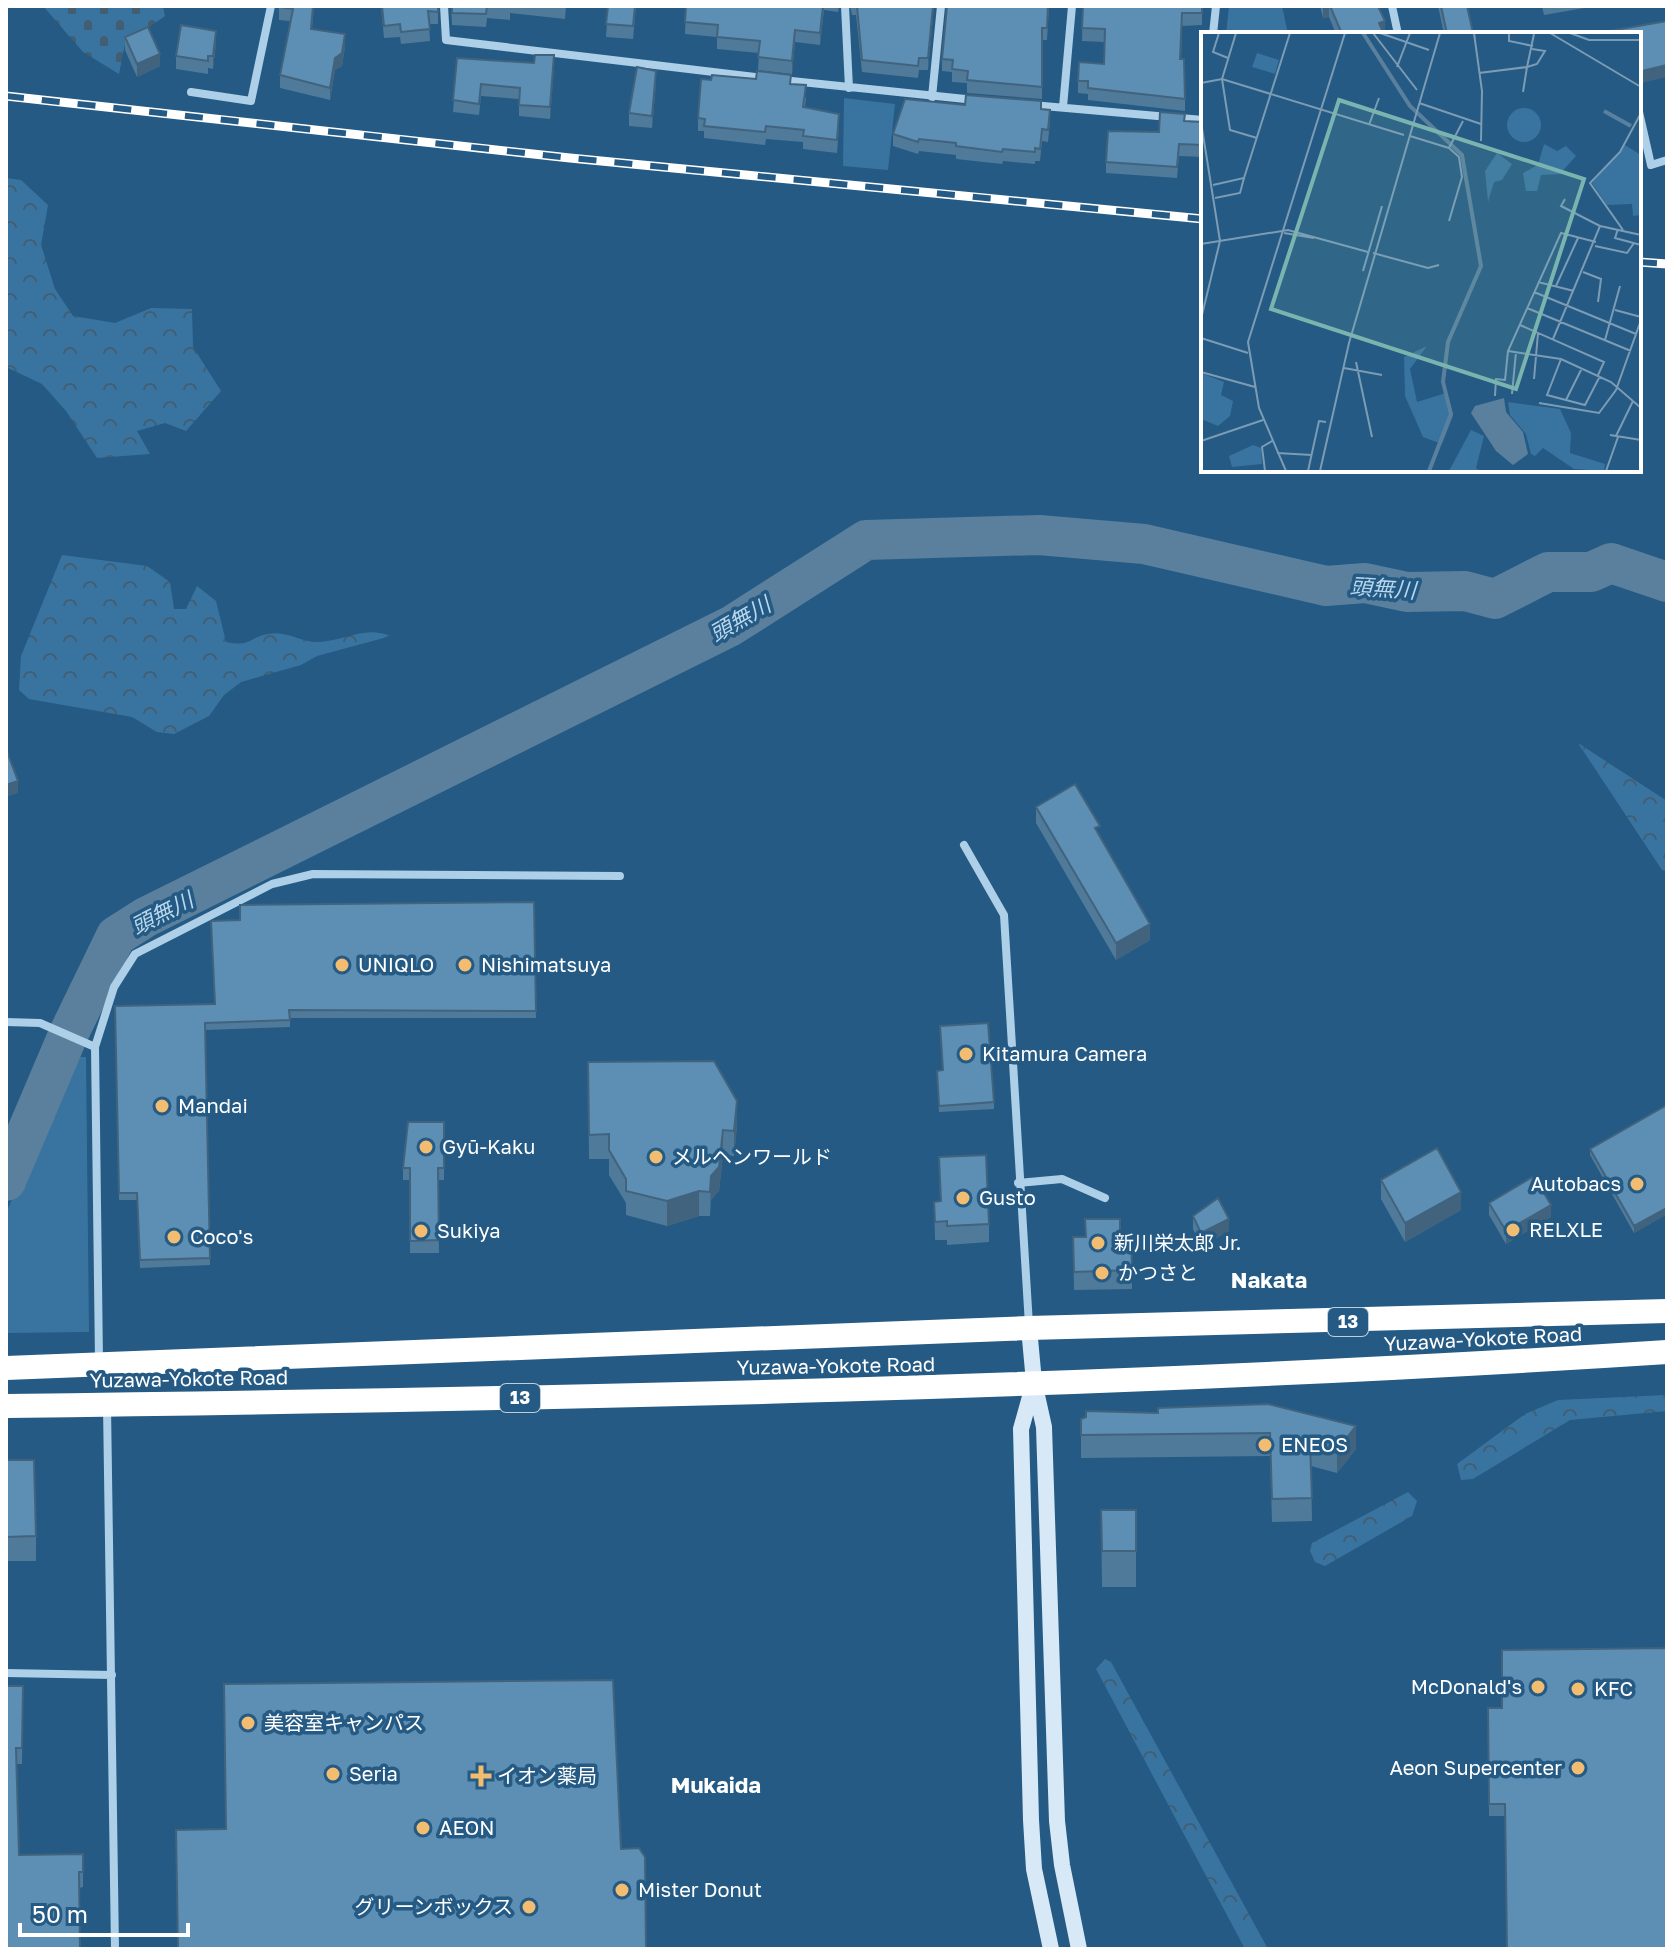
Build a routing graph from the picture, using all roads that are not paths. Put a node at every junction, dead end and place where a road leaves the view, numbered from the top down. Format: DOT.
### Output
graph roads {
  1 [pos="271,6"];
  2 [pos="444,6"];
  3 [pos="845,6"];
  4 [pos="941,6"];
  5 [pos="1072,6"];
  6 [pos="1216,6"];
  7 [pos="1392,6"];
  8 [pos="1213,32"];
  9 [pos="1398,32"];
  10 [pos="849,88"];
  11 [pos="191,92"];
  12 [pos="932,97"];
  13 [pos="990,101"];
  14 [pos="1019,104"];
  15 [pos="1063,107"];
  16 [pos="1201,120"];
  17 [pos="1641,121"];
  18 [pos="1667,160"];
  19 [pos="964,845"];
  20 [pos="620,876"];
  21 [pos="6,1022"];
  22 [pos="95,1047"];
  23 [pos="1018,1183"];
  24 [pos="1105,1198"];
  25 [pos="1667,1311"];
  26 [pos="1029,1328"];
  27 [pos="1667,1352"];
  28 [pos="99,1365"];
  29 [pos="6,1368"];
  30 [pos="1034,1382"];
  31 [pos="107,1405"];
  32 [pos="6,1406"];
  33 [pos="6,1673"];
  34 [pos="112,1675"];
  35 [pos="115,1949"];
  36 [pos="1051,1949"];
  37 [pos="1079,1949"];
  1 -- 11 [label="street"];
  2 -- 10 [label="street"];
  3 -- 10 [label="street"];
  4 -- 12 [label="street"];
  5 -- 15 [label="street"];
  6 -- 8 [label="street"];
  7 -- 9 [label="street"];
  10 -- 12 [label="street"];
  12 -- 13 [label="street"];
  14 -- 15 [label="street"];
  15 -- 16 [label="street"];
  17 -- 18 [label="street"];
  19 -- 23 [label="street"];
  20 -- 22 [label="street"];
  21 -- 22 [label="street"];
  22 -- 28 [label="street"];
  23 -- 24 [label="street"];
  23 -- 26 [label="street"];
  25 -- 26 [label="highway, Yuzawa-Yokote Road / 13"];
  26 -- 28 [label="highway, Yuzawa-Yokote Road / 13"];
  26 -- 30 [label="street"];
  27 -- 30 [label="highway, Yuzawa-Yokote Road / 13"];
  28 -- 29 [label="highway, Yuzawa-Yokote Road / 13"];
  30 -- 31 [label="highway, Yuzawa-Yokote Road / 13"];
  30 -- 36 [label="street"];
  30 -- 37 [label="street"];
  31 -- 32 [label="highway, Yuzawa-Yokote Road / 13"];
  31 -- 34 [label="street"];
  33 -- 34 [label="street"];
  34 -- 35 [label="street"];
}
